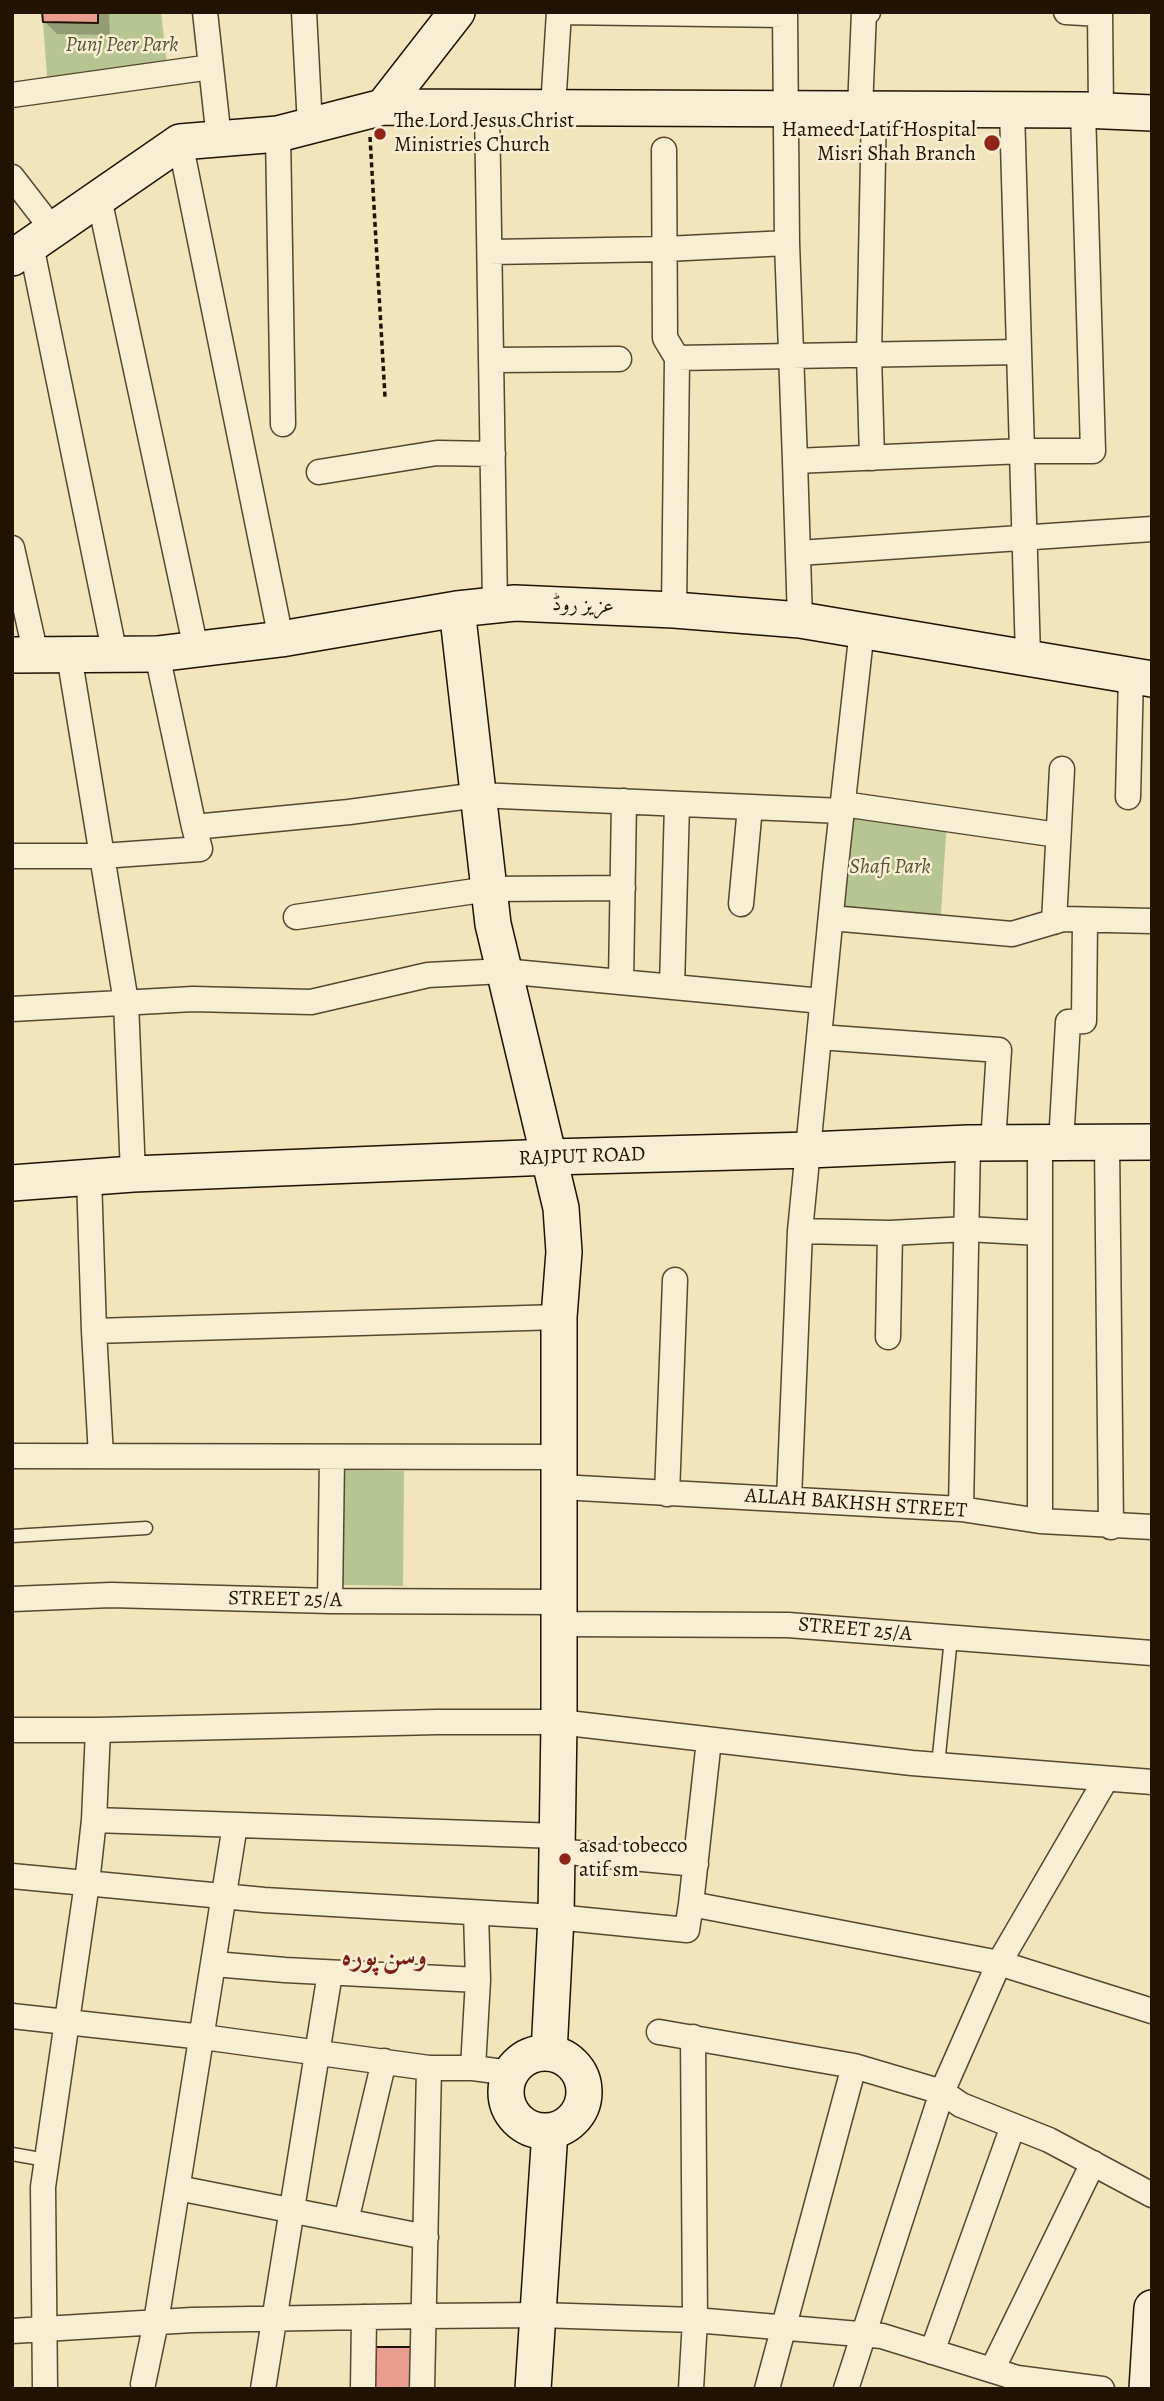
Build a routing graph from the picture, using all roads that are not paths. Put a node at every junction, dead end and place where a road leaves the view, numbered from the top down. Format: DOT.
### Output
graph roads {
  1 [pos="205,12"];
  2 [pos="304,12"];
  3 [pos="457,12"];
  4 [pos="868,12"];
  5 [pos="1066,12"];
  6 [pos="1100,13"];
  7 [pos="785,14"];
  8 [pos="211,67"];
  9 [pos="12,95"];
  10 [pos="488,108"];
  11 [pos="553,108"];
  12 [pos="376,109"];
  13 [pos="785,109"];
  14 [pos="867,109"];
  15 [pos="1012,110"];
  16 [pos="1092,110"];
  17 [pos="1152,113"];
  18 [pos="294,130"];
  19 [pos="219,139"];
  20 [pos="180,142"];
  21 [pos="664,150"];
  22 [pos="12,177"];
  23 [pos="99,198"];
  24 [pos="787,243"];
  25 [pos="32,244"];
  26 [pos="666,249"];
  27 [pos="491,252"];
  28 [pos="1019,352"];
  29 [pos="869,355"];
  30 [pos="792,357"];
  31 [pos="677,358"];
  32 [pos="619,359"];
  33 [pos="492,360"];
  34 [pos="283,424"];
  35 [pos="1022,451"];
  36 [pos="493,454"];
  37 [pos="872,458"];
  38 [pos="795,461"];
  39 [pos="319,472"];
  40 [pos="1152,528"];
  41 [pos="1025,536"];
  42 [pos="12,548"];
  43 [pos="799,553"];
  44 [pos="495,605"];
  45 [pos="457,609"];
  46 [pos="674,610"];
  47 [pos="800,620"];
  48 [pos="862,629"];
  49 [pos="281,639"];
  50 [pos="195,649"];
  51 [pos="115,654"];
  52 [pos="157,654"];
  53 [pos="39,655"];
  54 [pos="1028,657"];
  55 [pos="1141,677"];
  56 [pos="1062,769"];
  57 [pos="478,795"];
  58 [pos="1128,797"];
  59 [pos="624,802"];
  60 [pos="677,804"];
  61 [pos="750,807"];
  62 [pos="842,808"];
  63 [pos="194,827"];
  64 [pos="1058,835"];
  65 [pos="12,856"];
  66 [pos="102,856"];
  67 [pos="623,888"];
  68 [pos="489,889"];
  69 [pos="741,904"];
  70 [pos="296,918"];
  71 [pos="831,918"];
  72 [pos="1085,920"];
  73 [pos="1152,921"];
  74 [pos="1054,922"];
  75 [pos="503,971"];
  76 [pos="621,982"];
  77 [pos="672,987"];
  78 [pos="822,1001"];
  79 [pos="126,1002"];
  80 [pos="12,1009"];
  81 [pos="819,1037"];
  82 [pos="1152,1142"];
  83 [pos="980,1143"];
  84 [pos="1051,1143"];
  85 [pos="1107,1144"];
  86 [pos="808,1150"];
  87 [pos="550,1157"];
  88 [pos="133,1174"];
  89 [pos="89,1177"];
  90 [pos="12,1183"];
  91 [pos="967,1229"];
  92 [pos="800,1231"];
  93 [pos="890,1233"];
  94 [pos="1040,1233"];
  95 [pos="675,1280"];
  96 [pos="559,1317"];
  97 [pos="94,1331"];
  98 [pos="888,1337"];
  99 [pos="12,1456"];
  100 [pos="101,1456"];
  101 [pos="332,1457"];
  102 [pos="560,1472"];
  103 [pos="667,1494"];
  104 [pos="789,1499"];
  105 [pos="961,1509"];
  106 [pos="1040,1521"];
  107 [pos="1111,1527"];
  108 [pos="1152,1527"];
  109 [pos="146,1528"];
  110 [pos="12,1536"];
  111 [pos="12,1599"];
  112 [pos="330,1601"];
  113 [pos="558,1613"];
  114 [pos="951,1638"];
  115 [pos="1152,1653"];
  116 [pos="559,1722"];
  117 [pos="12,1730"];
  118 [pos="98,1730"];
  119 [pos="709,1740"];
  120 [pos="938,1765"];
  121 [pos="1105,1779"];
  122 [pos="1152,1782"];
  123 [pos="94,1820"];
  124 [pos="235,1825"];
  125 [pos="557,1844"];
  126 [pos="696,1864"];
  127 [pos="12,1876"];
  128 [pos="87,1883"];
  129 [pos="224,1896"];
  130 [pos="691,1904"];
  131 [pos="476,1913"];
  132 [pos="556,1917"];
  133 [pos="999,1963"];
  134 [pos="214,1964"];
  135 [pos="330,1973"];
  136 [pos="478,1980"];
  137 [pos="1152,2011"];
  138 [pos="12,2016"];
  139 [pos="67,2021"];
  140 [pos="659,2032"];
  141 [pos="203,2037"];
  142 [pos="693,2037"];
  143 [pos="319,2052"];
  144 [pos="549,2053"];
  145 [pos="384,2061"];
  146 [pos="854,2066"];
  147 [pos="429,2068"];
  148 [pos="473,2068"];
  149 [pos="511,2073"];
  150 [pos="942,2092"];
  151 [pos="1013,2126"];
  152 [pos="550,2131"];
  153 [pos="12,2154"];
  154 [pos="46,2160"];
  155 [pos="1093,2163"];
  156 [pos="178,2188"];
  157 [pos="1152,2195"];
  158 [pos="293,2211"];
  159 [pos="346,2221"];
  160 [pos="426,2237"];
  161 [pos="1152,2308"];
  162 [pos="538,2315"];
  163 [pos="425,2316"];
  164 [pos="364,2317"];
  165 [pos="276,2319"];
  166 [pos="695,2320"];
  167 [pos="156,2322"];
  168 [pos="784,2328"];
  169 [pos="44,2329"];
  170 [pos="12,2330"];
  171 [pos="863,2335"];
  172 [pos="932,2352"];
  173 [pos="992,2370"];
  174 [pos="1014,2383"];
  175 [pos="144,2384"];
  176 [pos="45,2389"];
  177 [pos="263,2389"];
  178 [pos="363,2389"];
  179 [pos="422,2389"];
  180 [pos="534,2389"];
  181 [pos="691,2389"];
  182 [pos="767,2389"];
  183 [pos="846,2389"];
  184 [pos="1101,2389"];
  185 [pos="1147,2389"];
  1 -- 8 [label="street"];
  2 -- 18 [label="street"];
  3 -- 12 [label="street"];
  4 -- 14 [label="street"];
  5 -- 6 [label="street"];
  6 -- 16 [label="street"];
  7 -- 11 [label="street"];
  7 -- 13 [label="street"];
  8 -- 9 [label="street"];
  8 -- 19 [label="street"];
  10 -- 11 [label="street"];
  10 -- 12 [label="street"];
  10 -- 27 [label="street"];
  11 -- 13 [label="street"];
  12 -- 18 [label="street"];
  13 -- 14 [label="street"];
  13 -- 24 [label="street"];
  14 -- 15 [label="street"];
  14 -- 29 [label="street"];
  15 -- 16 [label="street"];
  15 -- 28 [label="street"];
  16 -- 17 [label="street"];
  16 -- 35 [label="street"];
  18 -- 19 [label="street"];
  18 -- 34 [label="street"];
  19 -- 20 [label="street"];
  20 -- 23 [label="street"];
  20 -- 49 [label="street"];
  21 -- 26 [label="street"];
  22 -- 25 [label="street"];
  23 -- 25 [label="street"];
  23 -- 50 [label="street"];
  24 -- 26 [label="street"];
  24 -- 30 [label="street"];
  25 -- 51 [label="street"];
  26 -- 27 [label="street"];
  26 -- 31 [label="street"];
  27 -- 33 [label="street"];
  28 -- 29 [label="street"];
  28 -- 35 [label="street"];
  29 -- 30 [label="street"];
  29 -- 37 [label="street"];
  30 -- 31 [label="street"];
  30 -- 38 [label="street"];
  31 -- 46 [label="street"];
  32 -- 33 [label="street"];
  33 -- 36 [label="street"];
  35 -- 37 [label="street"];
  35 -- 41 [label="street"];
  36 -- 39 [label="street"];
  36 -- 44 [label="street"];
  37 -- 38 [label="street"];
  38 -- 43 [label="street"];
  40 -- 41 [label="street"];
  41 -- 43 [label="street"];
  41 -- 54 [label="street"];
  42 -- 53 [label="street"];
  43 -- 47 [label="street"];
  44 -- 45 [label="street, عزیز روڈ"];
  44 -- 46 [label="street, عزیز روڈ"];
  45 -- 49 [label="street, عزیز روڈ"];
  45 -- 57 [label="street"];
  46 -- 47 [label="street, عزیز روڈ"];
  47 -- 48 [label="street, عزیز روڈ"];
  48 -- 54 [label="street, عزیز روڈ"];
  48 -- 62 [label="street"];
  49 -- 50 [label="street, عزیز روڈ"];
  50 -- 52 [label="street, عزیز روڈ"];
  51 -- 52 [label="street, عزیز روڈ"];
  51 -- 53 [label="street, عزیز روڈ"];
  52 -- 63 [label="street"];
  53 -- 66 [label="street"];
  54 -- 55 [label="street, عزیز روڈ"];
  55 -- 58 [label="street"];
  56 -- 64 [label="street"];
  57 -- 59 [label="street"];
  57 -- 63 [label="street"];
  57 -- 68 [label="street"];
  59 -- 60 [label="street"];
  59 -- 67 [label="street"];
  60 -- 61 [label="street"];
  60 -- 77 [label="street"];
  61 -- 62 [label="street"];
  61 -- 69 [label="street"];
  62 -- 64 [label="street"];
  62 -- 71 [label="street"];
  63 -- 66 [label="street"];
  64 -- 74 [label="street"];
  65 -- 66 [label="street"];
  66 -- 79 [label="street"];
  67 -- 68 [label="street"];
  67 -- 76 [label="street"];
  68 -- 70 [label="street"];
  68 -- 75 [label="street"];
  71 -- 74 [label="street"];
  71 -- 78 [label="street"];
  72 -- 73 [label="street"];
  72 -- 74 [label="street"];
  72 -- 84 [label="street"];
  75 -- 76 [label="street"];
  75 -- 79 [label="street"];
  75 -- 87 [label="street"];
  76 -- 77 [label="street"];
  77 -- 78 [label="street"];
  78 -- 81 [label="street"];
  79 -- 80 [label="street"];
  79 -- 88 [label="street"];
  81 -- 83 [label="street"];
  81 -- 86 [label="street"];
  82 -- 85 [label="street, RAJPUT ROAD"];
  83 -- 84 [label="street, RAJPUT ROAD"];
  83 -- 86 [label="street, RAJPUT ROAD"];
  83 -- 91 [label="street"];
  84 -- 85 [label="street, RAJPUT ROAD"];
  84 -- 94 [label="street"];
  85 -- 107 [label="street"];
  86 -- 87 [label="street, RAJPUT ROAD"];
  86 -- 92 [label="street"];
  87 -- 88 [label="street, RAJPUT ROAD"];
  87 -- 96 [label="street"];
  88 -- 89 [label="street, RAJPUT ROAD"];
  89 -- 90 [label="street, RAJPUT ROAD"];
  89 -- 97 [label="street"];
  91 -- 93 [label="street"];
  91 -- 94 [label="street"];
  91 -- 105 [label="street"];
  92 -- 93 [label="street"];
  92 -- 104 [label="street"];
  93 -- 98 [label="street"];
  94 -- 106 [label="street"];
  95 -- 103 [label="street"];
  96 -- 97 [label="street"];
  96 -- 102 [label="street"];
  97 -- 100 [label="street"];
  99 -- 100 [label="street, ALLAH BAKHSH STREET"];
  100 -- 101 [label="street, ALLAH BAKHSH STREET"];
  101 -- 102 [label="street, ALLAH BAKHSH STREET"];
  101 -- 112 [label="street"];
  102 -- 103 [label="street, ALLAH BAKHSH STREET"];
  102 -- 113 [label="street"];
  103 -- 104 [label="street, ALLAH BAKHSH STREET"];
  104 -- 105 [label="street, ALLAH BAKHSH STREET"];
  105 -- 106 [label="street, ALLAH BAKHSH STREET"];
  106 -- 107 [label="street, ALLAH BAKHSH STREET"];
  107 -- 108 [label="street, ALLAH BAKHSH STREET"];
  109 -- 110 [label="lane"];
  111 -- 112 [label="street, STREET 25/A"];
  112 -- 113 [label="street, STREET 25/A"];
  113 -- 114 [label="street, STREET 25/A"];
  113 -- 116 [label="street"];
  114 -- 115 [label="street, STREET 25/A"];
  114 -- 120 [label="lane"];
  116 -- 118 [label="street"];
  116 -- 119 [label="street"];
  116 -- 125 [label="street"];
  117 -- 118 [label="street"];
  118 -- 123 [label="street"];
  119 -- 120 [label="street"];
  119 -- 126 [label="street"];
  120 -- 121 [label="street"];
  121 -- 122 [label="street"];
  121 -- 133 [label="street"];
  123 -- 124 [label="street"];
  123 -- 128 [label="street"];
  124 -- 125 [label="street"];
  124 -- 129 [label="street"];
  125 -- 126 [label="street"];
  125 -- 132 [label="street"];
  126 -- 130 [label="street"];
  127 -- 128 [label="street"];
  128 -- 129 [label="street"];
  128 -- 139 [label="street"];
  129 -- 131 [label="street"];
  129 -- 134 [label="street"];
  130 -- 132 [label="street"];
  130 -- 133 [label="street"];
  131 -- 132 [label="street"];
  131 -- 136 [label="street"];
  132 -- 144 [label="street"];
  133 -- 137 [label="street"];
  133 -- 150 [label="street"];
  134 -- 135 [label="street"];
  134 -- 141 [label="street"];
  135 -- 136 [label="street"];
  135 -- 143 [label="street"];
  136 -- 148 [label="street"];
  138 -- 139 [label="street"];
  139 -- 141 [label="street"];
  139 -- 154 [label="street"];
  140 -- 142 [label="street"];
  141 -- 143 [label="street"];
  141 -- 156 [label="street"];
  142 -- 146 [label="street"];
  142 -- 166 [label="street"];
  143 -- 145 [label="street"];
  143 -- 158 [label="street"];
  144 -- 149 [label="street"];
  144 -- 152 [label="street"];
  145 -- 147 [label="street"];
  145 -- 159 [label="street"];
  146 -- 150 [label="street"];
  146 -- 168 [label="street"];
  147 -- 148 [label="street"];
  147 -- 160 [label="street"];
  148 -- 149 [label="street"];
  149 -- 152 [label="street"];
  150 -- 151 [label="street"];
  150 -- 171 [label="street"];
  151 -- 155 [label="street"];
  151 -- 172 [label="street"];
  152 -- 162 [label="street"];
  153 -- 154 [label="lane"];
  154 -- 169 [label="street"];
  155 -- 157 [label="street"];
  155 -- 173 [label="street"];
  156 -- 158 [label="street"];
  156 -- 167 [label="street"];
  158 -- 159 [label="street"];
  158 -- 165 [label="street"];
  159 -- 160 [label="street"];
  160 -- 163 [label="street"];
  161 -- 185 [label="street"];
  162 -- 163 [label="street"];
  162 -- 166 [label="street"];
  162 -- 180 [label="street"];
  163 -- 164 [label="street"];
  163 -- 179 [label="street"];
  164 -- 165 [label="street"];
  164 -- 178 [label="street"];
  165 -- 167 [label="street"];
  165 -- 177 [label="street"];
  166 -- 168 [label="street"];
  166 -- 181 [label="street"];
  167 -- 169 [label="street"];
  167 -- 175 [label="street"];
  168 -- 171 [label="street"];
  168 -- 182 [label="street"];
  169 -- 170 [label="street"];
  169 -- 176 [label="street"];
  171 -- 172 [label="street"];
  171 -- 183 [label="street"];
  172 -- 173 [label="street"];
  173 -- 174 [label="street"];
  174 -- 184 [label="street"];
}
